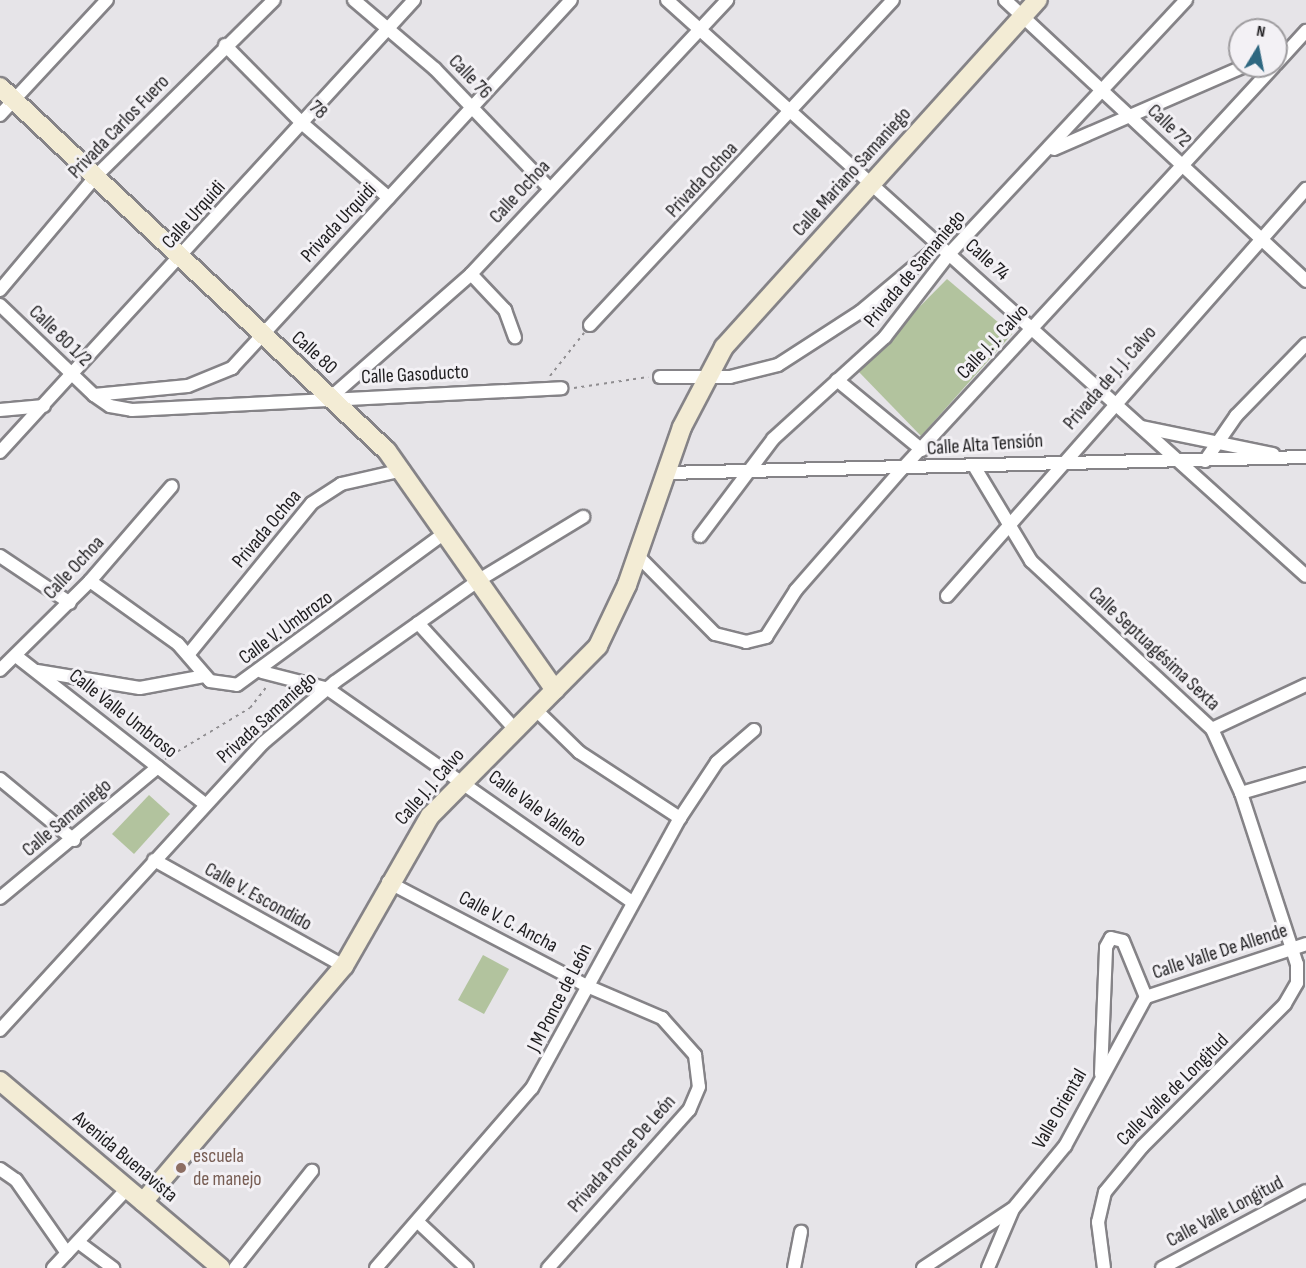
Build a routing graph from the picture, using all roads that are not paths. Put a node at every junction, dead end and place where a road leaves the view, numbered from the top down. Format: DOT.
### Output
graph roads {
  1 [pos="106,0"];
  2 [pos="274,0"];
  3 [pos="354,0"];
  4 [pos="414,0"];
  5 [pos="571,0"];
  6 [pos="667,0"];
  7 [pos="727,0"];
  8 [pos="893,0"];
  9 [pos="1005,0"];
  10 [pos="1038,0"];
  11 [pos="1186,0"];
  12 [pos="1023,17"];
  13 [pos="387,28"];
  14 [pos="699,30"];
  15 [pos="1303,35"];
  16 [pos="1288,44"];
  17 [pos="225,45"];
  18 [pos="1288,51"];
  19 [pos="1228,74"];
  20 [pos="1263,78"];
  21 [pos="1105,91"];
  22 [pos="7,93"];
  23 [pos="472,107"];
  24 [pos="792,111"];
  25 [pos="0,115"];
  26 [pos="1133,118"];
  27 [pos="303,123"];
  28 [pos="1050,150"];
  29 [pos="1182,166"];
  30 [pos="96,176"];
  31 [pos="872,185"];
  32 [pos="550,189"];
  33 [pos="1306,189"];
  34 [pos="389,198"];
  35 [pos="1260,238"];
  36 [pos="945,249"];
  37 [pos="181,259"];
  38 [pos="471,274"];
  39 [pos="1306,281"];
  40 [pos="0,290"];
  41 [pos="0,304"];
  42 [pos="590,325"];
  43 [pos="1035,330"];
  44 [pos="261,336"];
  45 [pos="515,338"];
  46 [pos="1306,344"];
  47 [pos="70,373"];
  48 [pos="660,377"];
  49 [pos="705,379"];
  50 [pos="837,380"];
  51 [pos="561,388"];
  52 [pos="94,395"];
  53 [pos="330,398"];
  54 [pos="1113,403"];
  55 [pos="44,406"];
  56 [pos="0,410"];
  57 [pos="1141,427"];
  58 [pos="1218,439"];
  59 [pos="922,450"];
  60 [pos="0,452"];
  61 [pos="1306,456"];
  62 [pos="1283,457"];
  63 [pos="1066,459"];
  64 [pos="1175,460"];
  65 [pos="1205,461"];
  66 [pos="974,466"];
  67 [pos="902,469"];
  68 [pos="403,470"];
  69 [pos="748,470"];
  70 [pos="666,473"];
  71 [pos="172,486"];
  72 [pos="584,517"];
  73 [pos="1009,529"];
  74 [pos="446,532"];
  75 [pos="700,536"];
  76 [pos="637,555"];
  77 [pos="0,556"];
  78 [pos="1306,576"];
  79 [pos="479,580"];
  80 [pos="90,582"];
  81 [pos="947,596"];
  82 [pos="70,603"];
  83 [pos="418,623"];
  84 [pos="188,655"];
  85 [pos="16,656"];
  86 [pos="0,670"];
  87 [pos="34,670"];
  88 [pos="267,673"];
  89 [pos="204,676"];
  90 [pos="1306,685"];
  91 [pos="328,689"];
  92 [pos="555,690"];
  93 [pos="535,709"];
  94 [pos="514,728"];
  95 [pos="1212,729"];
  96 [pos="754,730"];
  97 [pos="158,767"];
  98 [pos="1306,774"];
  99 [pos="0,779"];
  100 [pos="462,780"];
  101 [pos="1241,793"];
  102 [pos="205,804"];
  103 [pos="680,818"];
  104 [pos="74,840"];
  105 [pos="154,860"];
  106 [pos="388,882"];
  107 [pos="0,898"];
  108 [pos="632,902"];
  109 [pos="1306,944"];
  110 [pos="1292,950"];
  111 [pos="344,966"];
  112 [pos="587,986"];
  113 [pos="1146,997"];
  114 [pos="0,1030"];
  115 [pos="695,1055"];
  116 [pos="1101,1077"];
  117 [pos="0,1081"];
  118 [pos="0,1169"];
  119 [pos="312,1171"];
  120 [pos="127,1189"];
  121 [pos="1306,1191"];
  122 [pos="143,1202"];
  123 [pos="1013,1209"];
  124 [pos="418,1222"];
  125 [pos="801,1233"];
  126 [pos="78,1242"];
  127 [pos="67,1253"];
  128 [pos="215,1266"];
  129 [pos="53,1268"];
  130 [pos="113,1268"];
  131 [pos="235,1268"];
  132 [pos="376,1268"];
  133 [pos="467,1268"];
  134 [pos="548,1268"];
  135 [pos="794,1268"];
  136 [pos="923,1268"];
  137 [pos="988,1268"];
  138 [pos="1104,1268"];
  139 [pos="1162,1268"];
  1 -- 22 [label="street"];
  2 -- 17 [label="street, Privada Carlos Fuero"];
  3 -- 13 [label="street, Calle 76"];
  4 -- 13 [label="street, Calle Urquidi"];
  5 -- 23 [label="street, Privada Urquidi"];
  6 -- 14 [label="street, Calle 74"];
  7 -- 14 [label="street, Calle Ochoa"];
  8 -- 24 [label="street, Privada Ochoa"];
  9 -- 12 [label="street, Calle 72"];
  10 -- 12 [label="street, Calle Mariano Samaniego"];
  11 -- 21 [label="street, Privada de Samaniego"];
  12 -- 21 [label="street, Calle 72"];
  12 -- 31 [label="street, Calle Mariano Samaniego"];
  13 -- 23 [label="street, Calle 76"];
  13 -- 27 [label="street, Calle Urquidi"];
  14 -- 24 [label="street, Calle 74"];
  14 -- 32 [label="street, Calle Ochoa"];
  15 -- 16 [label="street"];
  15 -- 18 [label="street, Calle J. J. Calvo"];
  17 -- 27 [label="street, 78"];
  17 -- 30 [label="street, Privada Carlos Fuero"];
  19 -- 26 [label="street"];
  20 -- 29 [label="street, Calle J. J. Calvo"];
  21 -- 26 [label="street, Calle 72"];
  21 -- 28 [label="street, Privada de Samaniego"];
  22 -- 25 [label="street"];
  22 -- 30 [label="street, Calle 80"];
  23 -- 32 [label="street, Calle 76"];
  23 -- 34 [label="street, Privada Urquidi"];
  24 -- 31 [label="street, Calle 74"];
  24 -- 42 [label="street, Privada Ochoa"];
  26 -- 28 [label="street"];
  26 -- 29 [label="street, Calle 72"];
  27 -- 34 [label="street, 78"];
  27 -- 37 [label="street, Calle Urquidi"];
  28 -- 36 [label="street, Privada de Samaniego"];
  29 -- 35 [label="street, Calle 72"];
  29 -- 43 [label="street, Calle J. J. Calvo"];
  30 -- 37 [label="street, Calle 80"];
  30 -- 40 [label="street, Privada Carlos Fuero"];
  31 -- 36 [label="street, Calle 74"];
  31 -- 49 [label="street, Calle Mariano Samaniego"];
  32 -- 38 [label="street, Calle Ochoa"];
  33 -- 35 [label="street, Privada de J. J. Calvo"];
  34 -- 44 [label="street, Privada Urquidi"];
  35 -- 39 [label="street, Calle 72"];
  35 -- 54 [label="street, Privada de J. J. Calvo"];
  36 -- 43 [label="street, Calle 74"];
  36 -- 49 [label="street, Privada de Samaniego"];
  36 -- 50 [label="street, Privada de Samaniego"];
  37 -- 44 [label="street, Calle 80"];
  37 -- 47 [label="street, Calle Urquidi"];
  38 -- 45 [label="street"];
  38 -- 53 [label="street, Calle Ochoa"];
  41 -- 47 [label="street, Calle 80 1/2"];
  43 -- 54 [label="street, Calle 74"];
  43 -- 59 [label="street, Calle J. J. Calvo"];
  44 -- 52 [label="street, Privada Urquidi"];
  44 -- 53 [label="street, Calle 80"];
  46 -- 58 [label="street"];
  47 -- 52 [label="street, Calle 80 1/2"];
  47 -- 55 [label="street, Calle Urquidi"];
  48 -- 49 [label="street"];
  49 -- 70 [label="street, Calle J. J. Calvo"];
  50 -- 59 [label="street"];
  50 -- 69 [label="street, Privada de Samaniego"];
  51 -- 53 [label="street, Calle Gasoducto"];
  52 -- 53 [label="street, Calle Gasoducto"];
  53 -- 68 [label="street, Calle 80"];
  54 -- 57 [label="street, Calle 74"];
  54 -- 63 [label="street, Privada de J. J. Calvo"];
  55 -- 56 [label="street"];
  55 -- 60 [label="street, Calle Urquidi"];
  57 -- 58 [label="street"];
  57 -- 64 [label="street, Calle 74"];
  58 -- 62 [label="street"];
  58 -- 65 [label="street"];
  59 -- 67 [label="street, Calle J. J. Calvo"];
  61 -- 62 [label="street, Calle Alta Tensión"];
  62 -- 65 [label="street, Calle Alta Tensión"];
  63 -- 64 [label="street, Calle Alta Tensión"];
  63 -- 66 [label="street, Calle Alta Tensión"];
  63 -- 73 [label="street, Privada de J. J. Calvo"];
  64 -- 65 [label="street, Calle Alta Tensión"];
  64 -- 78 [label="street, Calle 74"];
  66 -- 67 [label="street, Calle Alta Tensión"];
  66 -- 73 [label="street, Calle Septuagésima Sexta"];
  67 -- 69 [label="street, Calle Alta Tensión"];
  67 -- 76 [label="street, Calle J. J. Calvo"];
  68 -- 74 [label="street, Calle 80"];
  68 -- 84 [label="street, Privada Ochoa"];
  69 -- 70 [label="street, Calle Alta Tensión"];
  69 -- 75 [label="street, Privada de Samaniego"];
  70 -- 76 [label="street, Calle J. J. Calvo"];
  71 -- 80 [label="street, Calle Ochoa"];
  72 -- 79 [label="street, Privada Samaniego"];
  73 -- 81 [label="street, Privada de J. J. Calvo"];
  73 -- 95 [label="street, Calle Septuagésima Sexta"];
  74 -- 79 [label="street, Calle 80"];
  74 -- 88 [label="street, Calle V. Umbrozo"];
  76 -- 92 [label="street, Calle J. J. Calvo"];
  77 -- 82 [label="street"];
  79 -- 83 [label="street, Privada Samaniego"];
  79 -- 92 [label="street, Calle 80"];
  80 -- 82 [label="street, Calle Ochoa"];
  80 -- 84 [label="street"];
  82 -- 85 [label="street, Calle Ochoa"];
  83 -- 91 [label="street, Privada Samaniego"];
  83 -- 94 [label="street"];
  84 -- 89 [label="street"];
  85 -- 86 [label="street, Calle Ochoa"];
  85 -- 87 [label="street, Calle Valle Umbroso"];
  87 -- 89 [label="street"];
  87 -- 97 [label="street, Calle Valle Umbroso"];
  88 -- 89 [label="street, Calle V. Umbrozo"];
  88 -- 91 [label="street, Calle Vale Valleño"];
  90 -- 95 [label="street"];
  91 -- 100 [label="street, Calle Vale Valleño"];
  91 -- 102 [label="street, Privada Samaniego"];
  92 -- 93 [label="street, Calle J. J. Calvo"];
  93 -- 94 [label="street, Calle J. J. Calvo"];
  93 -- 103 [label="street"];
  94 -- 100 [label="street, Calle J. J. Calvo"];
  95 -- 101 [label="street, Calle Septuagésima Sexta"];
  96 -- 103 [label="street, J M Ponce de León"];
  97 -- 102 [label="street, Calle Valle Umbroso"];
  97 -- 104 [label="street, Calle Samaniego"];
  98 -- 101 [label="street"];
  99 -- 104 [label="street"];
  100 -- 106 [label="street, Calle J. J. Calvo"];
  100 -- 108 [label="street, Calle Vale Valleño"];
  101 -- 110 [label="street, Calle Septuagésima Sexta"];
  102 -- 105 [label="street, Privada Samaniego"];
  103 -- 108 [label="street, J M Ponce de León"];
  104 -- 107 [label="street, Calle Samaniego"];
  105 -- 111 [label="street, Calle V. Escondido"];
  105 -- 114 [label="street, Privada Samaniego"];
  106 -- 111 [label="street, Calle J. J. Calvo"];
  106 -- 112 [label="street, Calle V. C. Ancha"];
  108 -- 112 [label="street, J M Ponce de León"];
  109 -- 110 [label="street, Calle Valle De Allende"];
  110 -- 113 [label="street, Calle Valle De Allende"];
  110 -- 138 [label="street, Calle Valle de Longitud"];
  111 -- 122 [label="street, Calle J. J. Calvo"];
  112 -- 115 [label="street, Calle V. C. Ancha"];
  112 -- 124 [label="street, J M Ponce de León"];
  113 -- 116 [label="street, Valle Oriental"];
  113 -- 116 [label="street"];
  115 -- 134 [label="street, Privada Ponce De León"];
  116 -- 123 [label="street, Valle Oriental"];
  117 -- 120 [label="street, Avenida Buenavista"];
  118 -- 127 [label="street"];
  119 -- 131 [label="street"];
  120 -- 122 [label="street, Avenida Buenavista"];
  120 -- 126 [label="street"];
  121 -- 139 [label="street, Calle Valle Longitud"];
  122 -- 128 [label="street, Avenida Buenavista"];
  123 -- 136 [label="street"];
  123 -- 137 [label="street, Valle Oriental"];
  124 -- 132 [label="street, J M Ponce de León"];
  124 -- 133 [label="street"];
  125 -- 135 [label="street"];
  126 -- 127 [label="street"];
  126 -- 130 [label="street"];
  127 -- 129 [label="street"];
}
